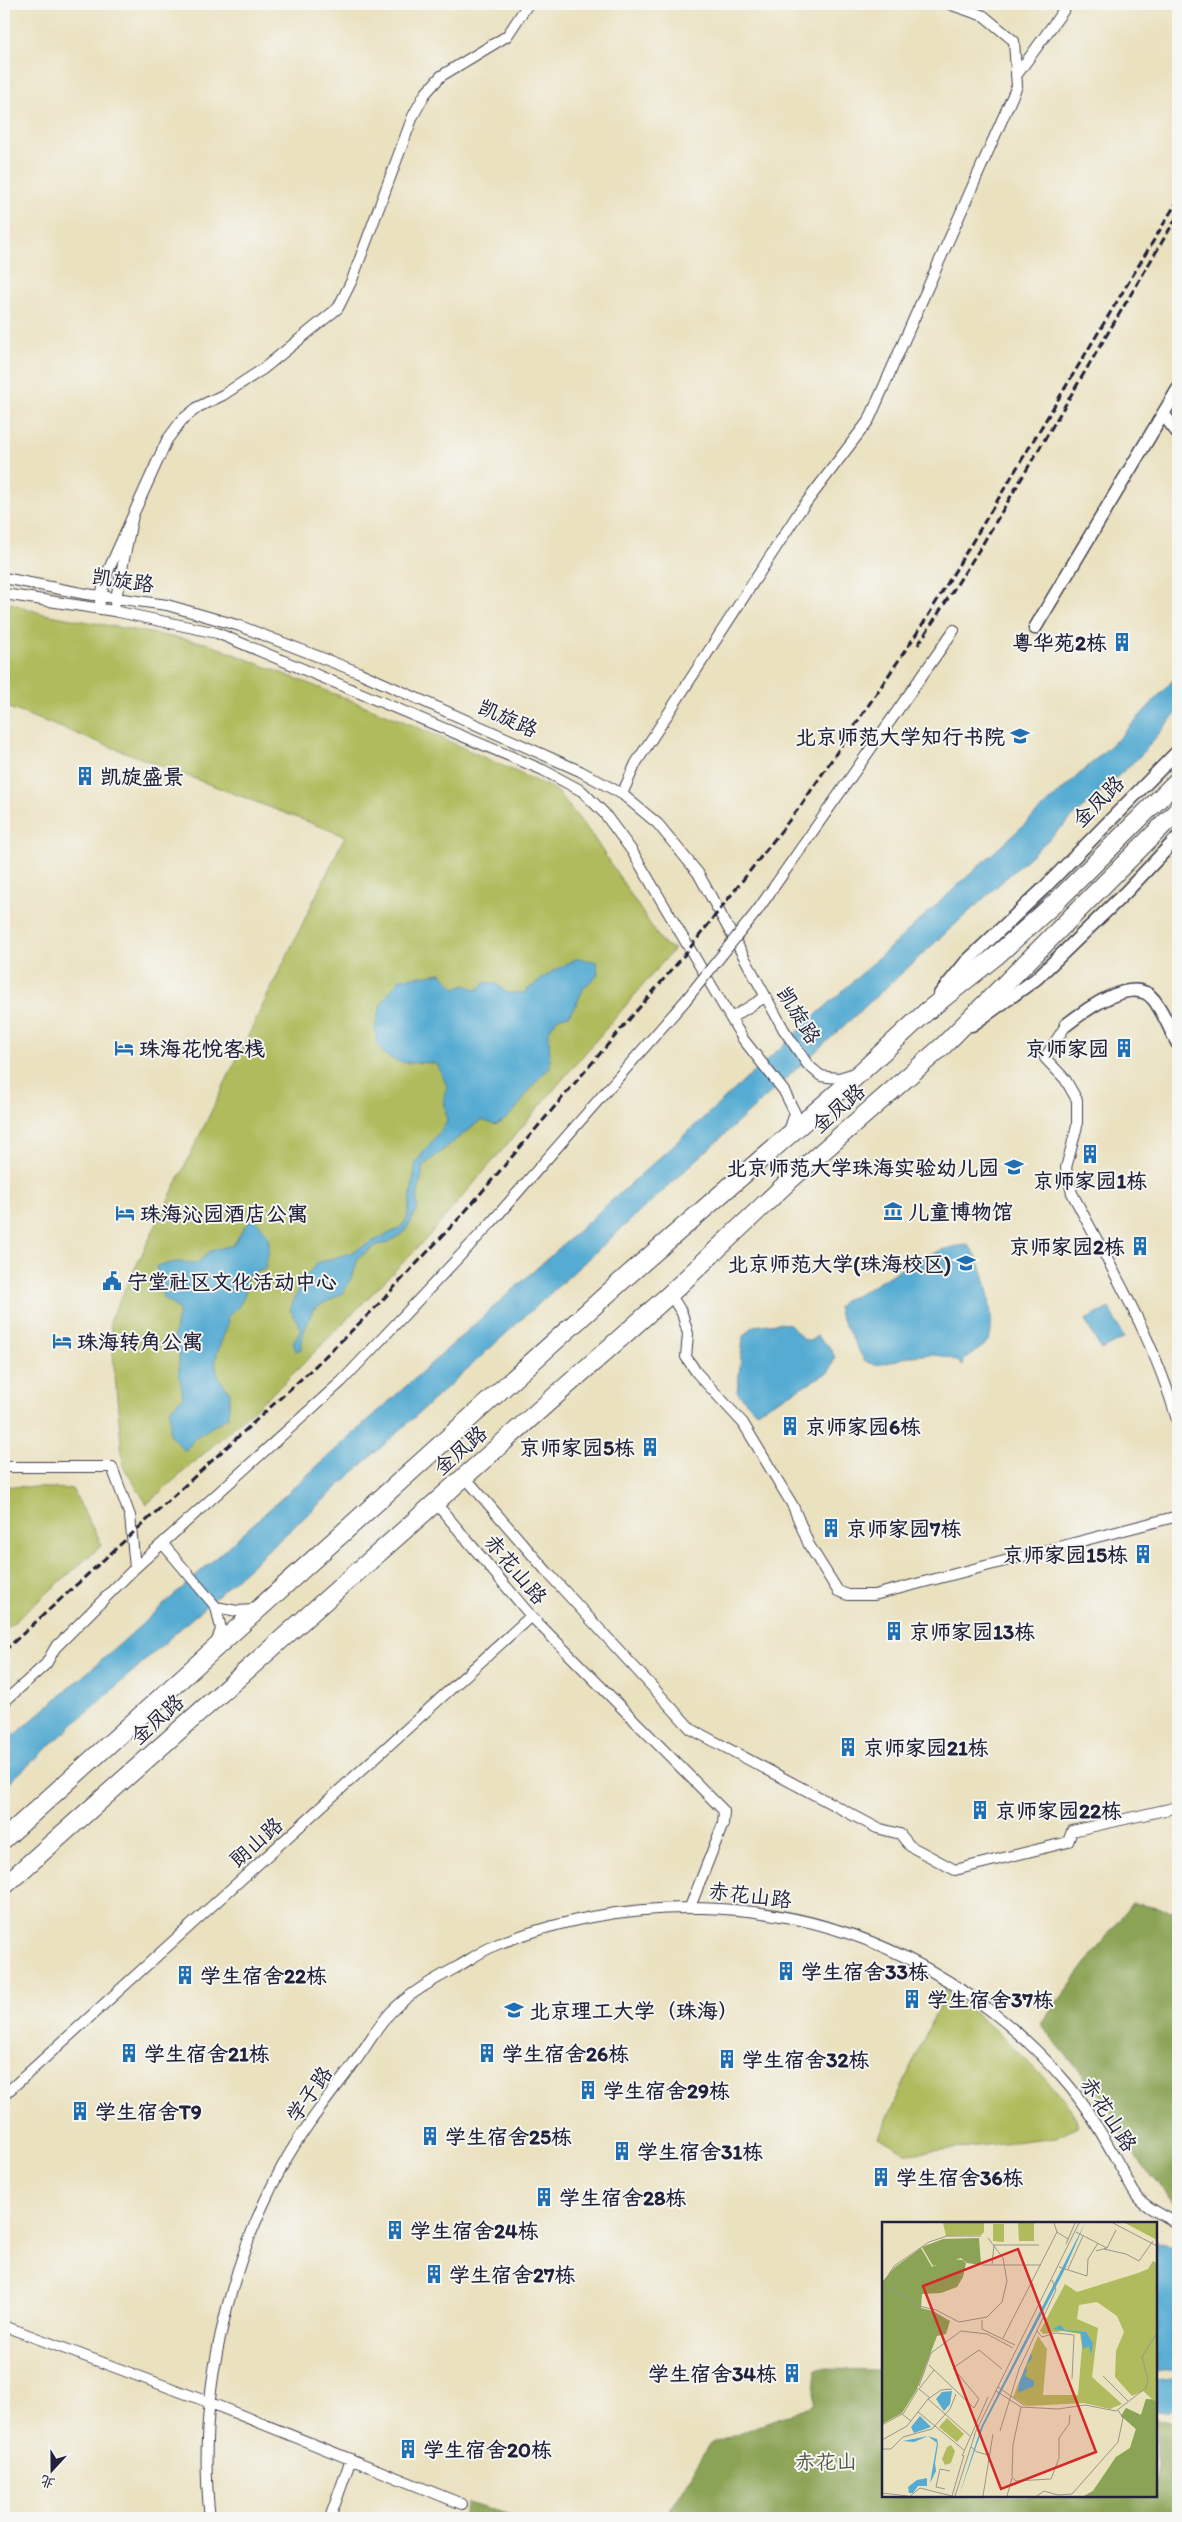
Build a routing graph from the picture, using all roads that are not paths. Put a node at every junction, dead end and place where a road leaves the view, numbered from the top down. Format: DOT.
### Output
graph roads {
  1 [pos="528,4"];
  2 [pos="949,4"];
  3 [pos="1068,4"];
  4 [pos="1016,76"];
  5 [pos="1178,390"];
  6 [pos="1164,415"];
  7 [pos="1178,433"];
  8 [pos="133,515"];
  9 [pos="4,578"];
  10 [pos="4,594"];
  11 [pos="101,596"];
  12 [pos="116,598"];
  13 [pos="99,610"];
  14 [pos="114,612"];
  15 [pos="1035,628"];
  16 [pos="954,630"];
  17 [pos="1178,751"];
  18 [pos="1178,780"];
  19 [pos="622,794"];
  20 [pos="1178,810"];
  21 [pos="1178,837"];
  22 [pos="765,997"];
  23 [pos="926,1012"];
  24 [pos="730,1018"];
  25 [pos="1066,1025"];
  26 [pos="1178,1044"];
  27 [pos="944,1045"];
  28 [pos="861,1072"];
  29 [pos="785,1139"];
  30 [pos="670,1294"];
  31 [pos="1178,1424"];
  32 [pos="4,1467"];
  33 [pos="464,1476"];
  34 [pos="435,1502"];
  35 [pos="1178,1516"];
  36 [pos="163,1544"];
  37 [pos="135,1568"];
  38 [pos="216,1606"];
  39 [pos="255,1610"];
  40 [pos="531,1616"];
  41 [pos="215,1648"];
  42 [pos="4,1702"];
  43 [pos="1178,1807"];
  44 [pos="4,1839"];
  45 [pos="4,1886"];
  46 [pos="690,1907"];
  47 [pos="4,2095"];
  48 [pos="1178,2224"];
  49 [pos="4,2326"];
  50 [pos="208,2402"];
  51 [pos="351,2460"];
  52 [pos="462,2504"];
  53 [pos="210,2518"];
  54 [pos="330,2518"];
  1 -- 8 [label="street"];
  2 -- 4 [label="street"];
  3 -- 4 [label="street"];
  4 -- 19 [label="street"];
  5 -- 6 [label="street"];
  6 -- 7 [label="street"];
  6 -- 15 [label="street"];
  8 -- 11 [label="street"];
  8 -- 12 [label="street"];
  9 -- 11 [label="street, 凯旋路"];
  10 -- 13 [label="street, 凯旋路"];
  11 -- 12 [label="street, 凯旋路"];
  11 -- 13 [label="street"];
  12 -- 14 [label="street"];
  12 -- 19 [label="street, 凯旋路"];
  13 -- 14 [label="street, 凯旋路"];
  14 -- 24 [label="street, 凯旋路"];
  16 -- 36 [label="street, bridge"];
  17 -- 23 [label="street, 金凤路"];
  18 -- 23 [label="highway, 金凤路"];
  19 -- 22 [label="street, 凯旋路"];
  20 -- 27 [label="highway, 金凤路"];
  21 -- 27 [label="street, 金凤路"];
  22 -- 24 [label="street"];
  22 -- 28 [label="street, 凯旋路"];
  23 -- 28 [label="highway, 金凤路"];
  24 -- 29 [label="street, 凯旋路"];
  25 -- 26 [label="street"];
  25 -- 31 [label="street"];
  27 -- 30 [label="highway, 金凤路"];
  28 -- 29 [label="highway, 金凤路"];
  29 -- 39 [label="highway, 金凤路"];
  30 -- 33 [label="highway, 金凤路"];
  30 -- 35 [label="street"];
  32 -- 37 [label="street"];
  33 -- 34 [label="highway, 金凤路"];
  33 -- 43 [label="street"];
  34 -- 40 [label="street, 赤花山路"];
  34 -- 45 [label="highway, 金凤路"];
  36 -- 37 [label="street"];
  36 -- 38 [label="street"];
  37 -- 42 [label="street"];
  38 -- 39 [label="street"];
  38 -- 41 [label="street"];
  39 -- 41 [label="highway, 金凤路"];
  40 -- 46 [label="street, 赤花山路"];
  40 -- 47 [label="street, 朗山路"];
  41 -- 44 [label="highway, 金凤路"];
  46 -- 48 [label="street, 赤花山路"];
  46 -- 50 [label="street, 学子路"];
  49 -- 50 [label="street"];
  50 -- 51 [label="street"];
  50 -- 53 [label="street, 学子路"];
  51 -- 52 [label="street"];
  51 -- 54 [label="street"];
}
